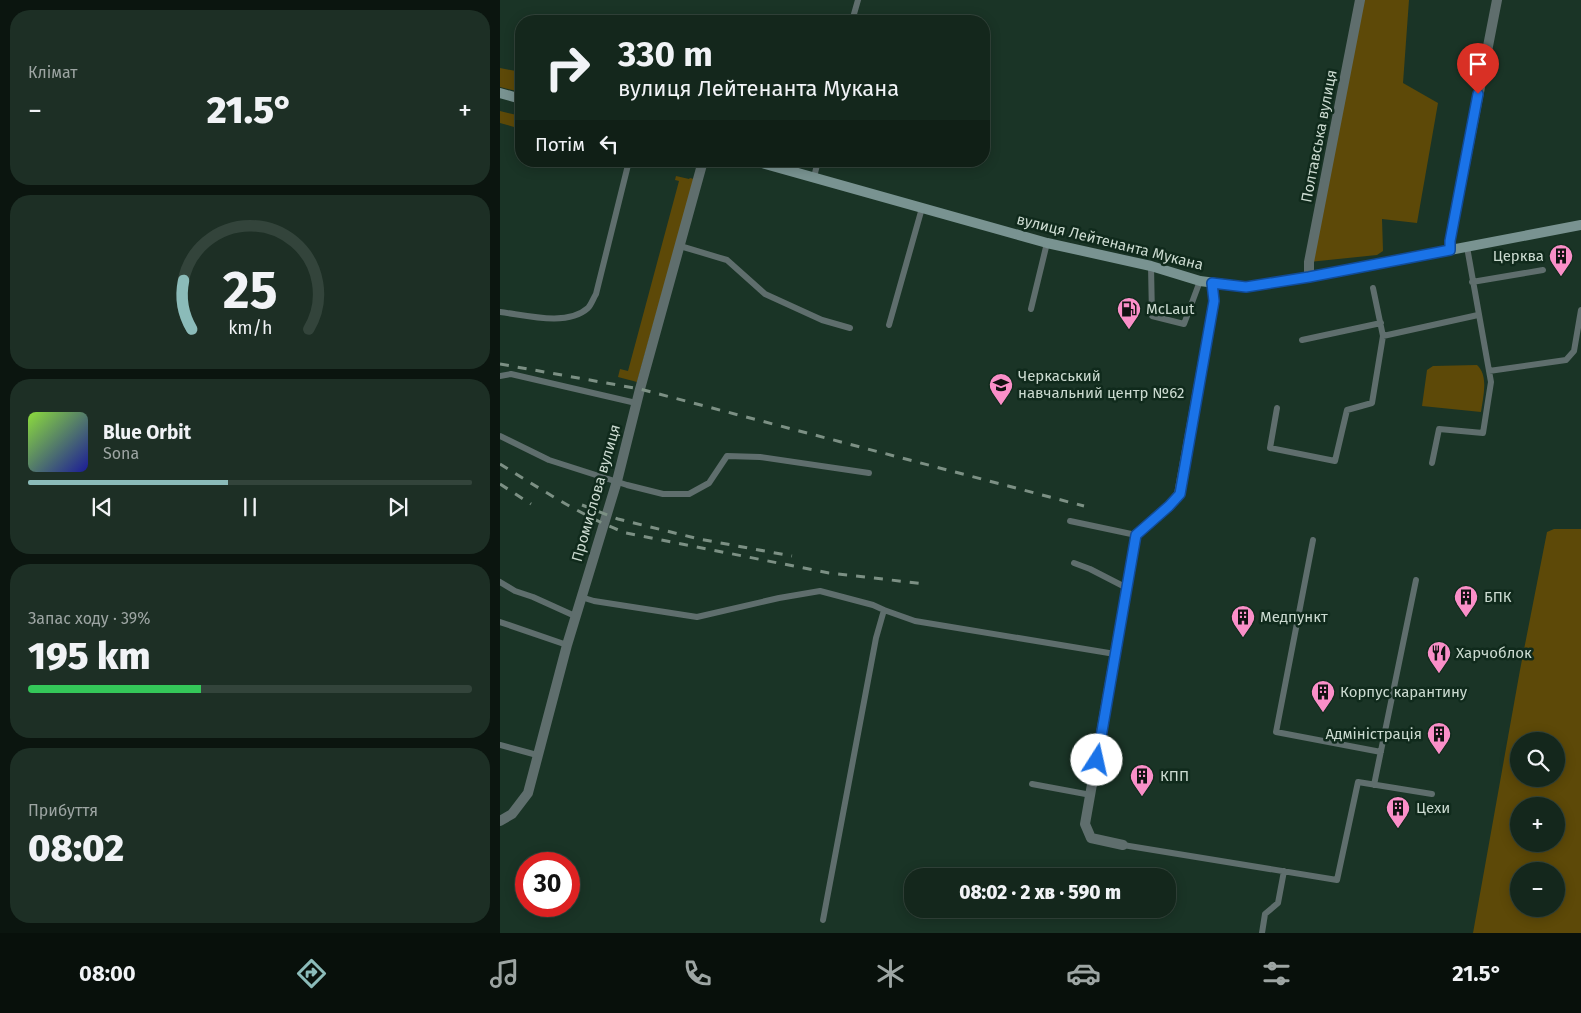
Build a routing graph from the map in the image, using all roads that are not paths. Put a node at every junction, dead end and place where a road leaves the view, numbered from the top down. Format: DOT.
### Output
graph roads {
  1 [pos="858,0"];
  2 [pos="1360,0"];
  3 [pos="1497,0"];
  4 [pos="854,15"];
  5 [pos="500,93"];
  6 [pos="515,97"];
  7 [pos="628,167"];
  8 [pos="701,167"];
  9 [pos="777,167"];
  10 [pos="816,167"];
  11 [pos="814,177"];
  12 [pos="922,208"];
  13 [pos="1581,225"];
  14 [pos="1047,243"];
  15 [pos="680,246"];
  16 [pos="1467,247"];
  17 [pos="1450,250"];
  18 [pos="1151,266"];
  19 [pos="1543,270"];
  20 [pos="1309,277"];
  21 [pos="1200,281"];
  22 [pos="1472,282"];
  23 [pos="1212,283"];
  24 [pos="1373,288"];
  25 [pos="1031,309"];
  26 [pos="1581,310"];
  27 [pos="500,312"];
  28 [pos="1478,315"];
  29 [pos="1381,323"];
  30 [pos="889,325"];
  31 [pos="850,328"];
  32 [pos="1383,336"];
  33 [pos="1302,340"];
  34 [pos="1489,371"];
  35 [pos="500,376"];
  36 [pos="636,403"];
  37 [pos="1277,408"];
  38 [pos="500,436"];
  39 [pos="1432,463"];
  40 [pos="869,473"];
  41 [pos="617,481"];
  42 [pos="1070,522"];
  43 [pos="1136,535"];
  44 [pos="1313,540"];
  45 [pos="1074,563"];
  46 [pos="1416,580"];
  47 [pos="500,582"];
  48 [pos="1126,588"];
  49 [pos="581,597"];
  50 [pos="884,610"];
  51 [pos="575,616"];
  52 [pos="500,622"];
  53 [pos="567,645"];
  54 [pos="1115,654"];
  55 [pos="500,745"];
  56 [pos="1380,752"];
  57 [pos="537,755"];
  58 [pos="1032,784"];
  59 [pos="1374,785"];
  60 [pos="1432,794"];
  61 [pos="1091,795"];
  62 [pos="500,821"];
  63 [pos="1123,845"];
  64 [pos="1284,871"];
  65 [pos="823,920"];
  66 [pos="1262,933"];
  1 -- 4 [label="lane"];
  2 -- 20 [label="street, Полтавська вулиця"];
  3 -- 17 [label="street"];
  5 -- 6 [label="main road"];
  7 -- 27 [label="lane"];
  8 -- 15 [label="street, Промислова вулиця"];
  9 -- 11 [label="main road, вулиця Лейтенанта Мукана"];
  10 -- 11 [label="lane"];
  11 -- 12 [label="main road, вулиця Лейтенанта Мукана"];
  12 -- 14 [label="main road, вулиця Лейтенанта Мукана"];
  12 -- 30 [label="lane"];
  13 -- 16 [label="main road, вулиця Лейтенанта Мукана"];
  14 -- 18 [label="main road, вулиця Лейтенанта Мукана"];
  14 -- 25 [label="lane"];
  15 -- 31 [label="lane"];
  15 -- 36 [label="street, Промислова вулиця"];
  16 -- 17 [label="main road, вулиця Лейтенанта Мукана"];
  16 -- 22 [label="lane"];
  17 -- 20 [label="main road, вулиця Лейтенанта Мукана"];
  18 -- 21 [label="main road, вулиця Лейтенанта Мукана"];
  18 -- 21 [label="lane"];
  19 -- 22 [label="lane"];
  20 -- 23 [label="main road, вулиця Лейтенанта Мукана"];
  21 -- 23 [label="main road, вулиця Лейтенанта Мукана"];
  22 -- 28 [label="lane"];
  23 -- 43 [label="street"];
  24 -- 29 [label="lane"];
  26 -- 34 [label="lane"];
  28 -- 32 [label="lane"];
  28 -- 34 [label="lane"];
  29 -- 32 [label="lane"];
  29 -- 33 [label="lane"];
  32 -- 37 [label="lane"];
  34 -- 39 [label="lane"];
  35 -- 36 [label="lane"];
  36 -- 41 [label="street, Промислова вулиця"];
  38 -- 41 [label="lane"];
  40 -- 41 [label="lane"];
  41 -- 49 [label="street, Промислова вулиця"];
  42 -- 43 [label="lane"];
  43 -- 48 [label="street"];
  44 -- 56 [label="lane"];
  45 -- 48 [label="lane"];
  46 -- 56 [label="lane"];
  47 -- 51 [label="lane"];
  48 -- 54 [label="street"];
  49 -- 50 [label="lane"];
  49 -- 51 [label="street, Промислова вулиця"];
  50 -- 54 [label="lane"];
  50 -- 65 [label="lane"];
  51 -- 53 [label="street, Промислова вулиця"];
  52 -- 53 [label="lane"];
  53 -- 57 [label="street, Промислова вулиця"];
  54 -- 61 [label="street"];
  55 -- 57 [label="lane"];
  56 -- 59 [label="lane"];
  57 -- 62 [label="street, Промислова вулиця"];
  58 -- 61 [label="lane"];
  59 -- 60 [label="lane"];
  59 -- 64 [label="lane"];
  61 -- 63 [label="street"];
  63 -- 64 [label="lane"];
  64 -- 66 [label="lane"];
}
